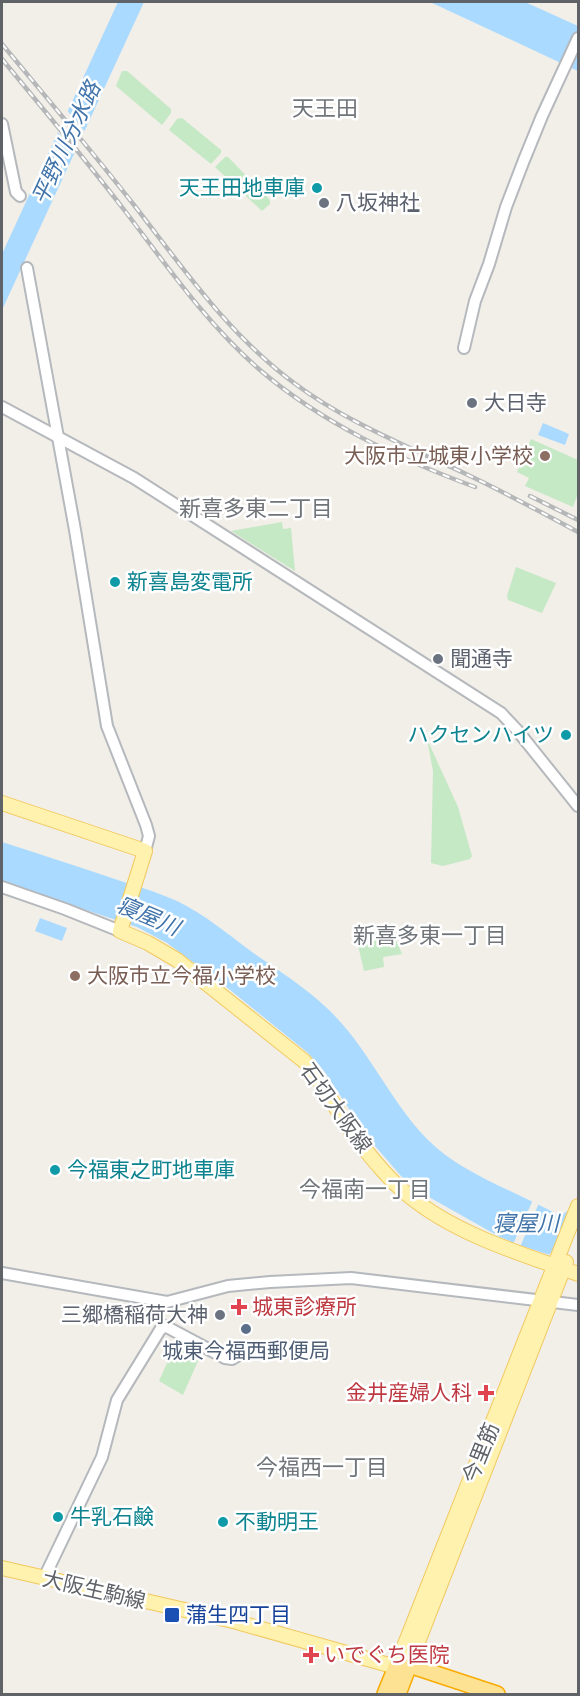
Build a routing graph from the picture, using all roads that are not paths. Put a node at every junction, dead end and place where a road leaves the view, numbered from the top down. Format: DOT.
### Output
graph roads {
  1 [pos="579,38"];
  2 [pos="2,124"];
  3 [pos="20,196"];
  4 [pos="27,268"];
  5 [pos="464,348"];
  6 [pos="2,407"];
  7 [pos="58,437"];
  8 [pos="2,803"];
  9 [pos="579,806"];
  10 [pos="145,851"];
  11 [pos="2,888"];
  12 [pos="121,928"];
  13 [pos="579,1206"];
  14 [pos="579,1229"];
  15 [pos="561,1264"];
  16 [pos="2,1273"];
  17 [pos="579,1274"];
  18 [pos="547,1301"];
  19 [pos="579,1305"];
  20 [pos="250,1348"];
  21 [pos="2,1568"];
  22 [pos="44,1578"];
  23 [pos="404,1669"];
  24 [pos="385,1695"];
  25 [pos="398,1695"];
  26 [pos="469,1695"];
  27 [pos="497,1695"];
  1 -- 5 [label="street"];
  2 -- 3 [label="street"];
  4 -- 7 [label="street"];
  6 -- 7 [label="street"];
  7 -- 9 [label="street"];
  7 -- 10 [label="street"];
  8 -- 10 [label="main road"];
  10 -- 12 [label="main road"];
  11 -- 12 [label="street"];
  12 -- 15 [label="main road, 石切大阪線"];
  13 -- 15 [label="main road, 今里筋"];
  14 -- 15 [label="main road, 今里筋"];
  15 -- 17 [label="main road, 石切大阪線"];
  15 -- 18 [label="main road, 今里筋"];
  16 -- 18 [label="street"];
  18 -- 19 [label="street"];
  18 -- 23 [label="main road, 今里筋"];
  20 -- 22 [label="street"];
  21 -- 22 [label="main road, 大阪生駒線"];
  22 -- 23 [label="main road, 大阪生駒線"];
  23 -- 24 [label="highway"];
  23 -- 25 [label="highway"];
  23 -- 26 [label="highway"];
  23 -- 27 [label="highway"];
}
